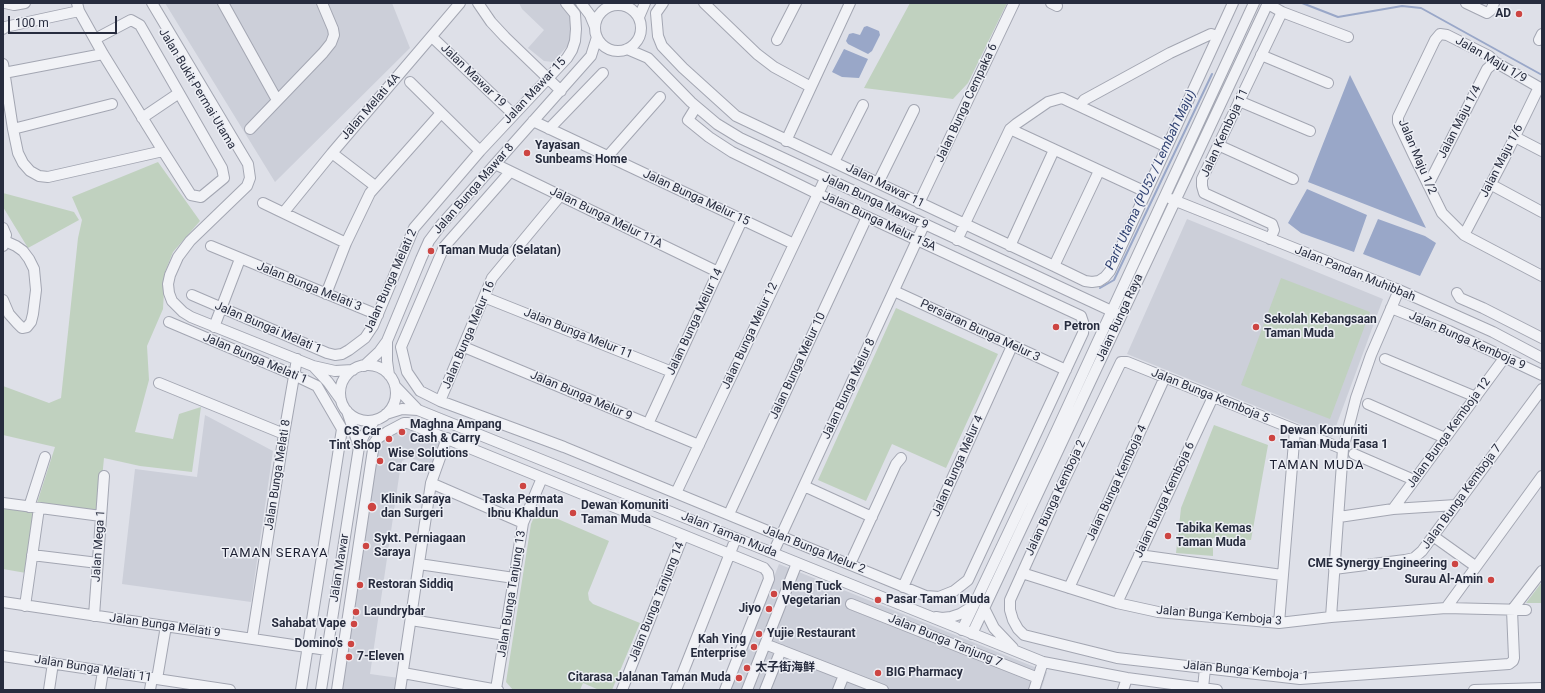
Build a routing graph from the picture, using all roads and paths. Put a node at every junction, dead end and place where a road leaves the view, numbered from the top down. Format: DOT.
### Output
graph roads {
  1 [pos="5,3"];
  2 [pos="25,3"];
  3 [pos="145,3"];
  4 [pos="152,3"];
  5 [pos="222,3"];
  6 [pos="322,3"];
  7 [pos="460,3"];
  8 [pos="478,3"];
  9 [pos="566,3"];
  10 [pos="581,3"];
  11 [pos="645,3"];
  12 [pos="663,3"];
  13 [pos="704,3"];
  14 [pos="796,3"];
  15 [pos="850,3"];
  16 [pos="1014,3"];
  17 [pos="1233,3"];
  18 [pos="1254,3"];
  19 [pos="1466,3"];
  20 [pos="607,4"];
  21 [pos="629,5"];
  22 [pos="78,7"];
  23 [pos="1273,7"];
  24 [pos="1490,8"];
  25 [pos="639,17"];
  26 [pos="3,29"];
  27 [pos="596,32"];
  28 [pos="1440,34"];
  29 [pos="640,36"];
  30 [pos="1217,36"];
  31 [pos="432,37"];
  32 [pos="1348,37"];
  33 [pos="95,39"];
  34 [pos="777,40"];
  35 [pos="627,49"];
  36 [pos="614,50"];
  37 [pos="103,54"];
  38 [pos="1262,55"];
  39 [pos="591,56"];
  40 [pos="648,58"];
  41 [pos="1207,58"];
  42 [pos="1495,62"];
  43 [pos="1225,66"];
  44 [pos="683,68"];
  45 [pos="4,69"];
  46 [pos="603,73"];
  47 [pos="548,78"];
  48 [pos="671,81"];
  49 [pos="410,82"];
  50 [pos="1328,83"];
  51 [pos="811,86"];
  52 [pos="1540,88"];
  53 [pos="561,91"];
  54 [pos="179,93"];
  55 [pos="660,97"];
  56 [pos="277,100"];
  57 [pos="1239,101"];
  58 [pos="112,104"];
  59 [pos="863,105"];
  60 [pos="1080,105"];
  61 [pos="696,107"];
  62 [pos="914,110"];
  63 [pos="441,113"];
  64 [pos="513,114"];
  65 [pos="142,118"];
  66 [pos="533,121"];
  67 [pos="12,129"];
  68 [pos="250,129"];
  69 [pos="550,129"];
  70 [pos="1010,129"];
  71 [pos="1310,131"];
  72 [pos="1515,137"];
  73 [pos="786,141"];
  74 [pos="1218,145"];
  75 [pos="1167,147"];
  76 [pos="1054,150"];
  77 [pos="163,151"];
  78 [pos="480,151"];
  79 [pos="1542,151"];
  80 [pos="332,153"];
  81 [pos="608,156"];
  82 [pos="834,162"];
  83 [pos="495,164"];
  84 [pos="1099,171"];
  85 [pos="510,172"];
  86 [pos="250,174"];
  87 [pos="825,179"];
  88 [pos="1293,179"];
  89 [pos="878,183"];
  90 [pos="1490,184"];
  91 [pos="1428,185"];
  92 [pos="375,186"];
  93 [pos="1146,192"];
  94 [pos="818,194"];
  95 [pos="560,196"];
  96 [pos="1165,196"];
  97 [pos="1176,201"];
  98 [pos="263,203"];
  99 [pos="919,203"];
  100 [pos="284,212"];
  101 [pos="1542,212"];
  102 [pos="867,217"];
  103 [pos="742,220"];
  104 [pos="964,224"];
  105 [pos="924,225"];
  106 [pos="3,228"];
  107 [pos="1464,235"];
  108 [pos="1270,239"];
  109 [pos="917,240"];
  110 [pos="957,240"];
  111 [pos="346,242"];
  112 [pos="4,243"];
  113 [pos="794,244"];
  114 [pos="211,246"];
  115 [pos="1010,246"];
  116 [pos="240,259"];
  117 [pos="1054,266"];
  118 [pos="718,272"];
  119 [pos="1542,276"];
  120 [pos="1399,290"];
  121 [pos="894,291"];
  122 [pos="1456,293"];
  123 [pos="326,294"];
  124 [pos="192,295"];
  125 [pos="484,297"];
  126 [pos="3,300"];
  127 [pos="221,308"];
  128 [pos="1391,308"];
  129 [pos="1112,311"];
  130 [pos="378,315"];
  131 [pos="1122,316"];
  132 [pos="169,322"];
  133 [pos="1084,325"];
  134 [pos="214,327"];
  135 [pos="365,338"];
  136 [pos="1542,338"];
  137 [pos="387,341"];
  138 [pos="1012,346"];
  139 [pos="464,347"];
  140 [pos="1505,357"];
  141 [pos="1071,358"];
  142 [pos="1542,358"];
  143 [pos="297,359"];
  144 [pos="1385,359"];
  145 [pos="1121,362"];
  146 [pos="313,366"];
  147 [pos="364,366"];
  148 [pos="1086,366"];
  149 [pos="353,370"];
  150 [pos="1066,370"];
  151 [pos="672,372"];
  152 [pos="294,375"];
  153 [pos="389,375"];
  154 [pos="1542,375"];
  155 [pos="1165,378"];
  156 [pos="159,383"];
  157 [pos="394,386"];
  158 [pos="1542,388"];
  159 [pos="1213,397"];
  160 [pos="1476,398"];
  161 [pos="341,400"];
  162 [pos="440,401"];
  163 [pos="1368,404"];
  164 [pos="418,410"];
  165 [pos="347,411"];
  166 [pos="386,414"];
  167 [pos="374,420"];
  168 [pos="648,424"];
  169 [pos="1068,428"];
  170 [pos="1296,430"];
  171 [pos="284,434"];
  172 [pos="1085,435"];
  173 [pos="447,438"];
  174 [pos="1445,438"];
  175 [pos="698,445"];
  176 [pos="359,447"];
  177 [pos="1343,449"];
  178 [pos="1354,454"];
  179 [pos="45,457"];
  180 [pos="901,458"];
  181 [pos="104,476"];
  182 [pos="1542,476"];
  183 [pos="542,478"];
  184 [pos="1414,480"];
  185 [pos="431,483"];
  186 [pos="804,486"];
  187 [pos="676,493"];
  188 [pos="3,503"];
  189 [pos="1456,504"];
  190 [pos="34,507"];
  191 [pos="1393,509"];
  192 [pos="729,514"];
  193 [pos="101,516"];
  194 [pos="872,517"];
  195 [pos="1339,518"];
  196 [pos="523,523"];
  197 [pos="683,536"];
  198 [pos="1433,536"];
  199 [pos="780,537"];
  200 [pos="736,538"];
  201 [pos="773,553"];
  202 [pos="730,554"];
  203 [pos="32,555"];
  204 [pos="1139,555"];
  205 [pos="98,562"];
  206 [pos="797,563"];
  207 [pos="419,564"];
  208 [pos="850,564"];
  209 [pos="1475,566"];
  210 [pos="1334,569"];
  211 [pos="1542,571"];
  212 [pos="1022,573"];
  213 [pos="1282,575"];
  214 [pos="514,578"];
  215 [pos="903,587"];
  216 [pos="1069,588"];
  217 [pos="3,602"];
  218 [pos="851,604"];
  219 [pos="1117,604"];
  220 [pos="25,606"];
  221 [pos="973,606"];
  222 [pos="984,608"];
  223 [pos="1446,608"];
  224 [pos="1512,610"];
  225 [pos="1526,610"];
  226 [pos="94,616"];
  227 [pos="928,616"];
  228 [pos="1331,617"];
  229 [pos="411,620"];
  230 [pos="1278,623"];
  231 [pos="166,626"];
  232 [pos="962,630"];
  233 [pos="506,634"];
  234 [pos="972,634"];
  235 [pos="1024,635"];
  236 [pos="252,639"];
  237 [pos="765,644"];
  238 [pos="308,647"];
  239 [pos="327,650"];
  240 [pos="781,650"];
  241 [pos="1020,654"];
  242 [pos="3,656"];
  243 [pos="1043,662"];
  244 [pos="53,663"];
  245 [pos="1205,668"];
  246 [pos="103,671"];
  247 [pos="403,673"];
  248 [pos="844,675"];
  249 [pos="1038,678"];
  250 [pos="1127,678"];
  251 [pos="155,679"];
  252 [pos="1203,688"];
  253 [pos="1542,688"];
  254 [pos="49,690"];
  255 [pos="100,690"];
  256 [pos="150,690"];
  257 [pos="230,690"];
  258 [pos="301,690"];
  259 [pos="321,690"];
  260 [pos="337,690"];
  261 [pos="400,690"];
  262 [pos="497,690"];
  263 [pos="622,690"];
  264 [pos="676,690"];
  265 [pos="725,690"];
  266 [pos="747,690"];
  267 [pos="765,690"];
  268 [pos="838,690"];
  269 [pos="883,690"];
  270 [pos="1034,690"];
  271 [pos="1123,690"];
  272 [pos="1217,690"];
  273 [pos="1474,690"];
  1 -- 2 [label="street"];
  3 -- 86 [label="street, Jalan Bukit Permai Utama"];
  4 -- 86 [label="street, Jalan Bukit Permai Utama"];
  5 -- 56 [label="street"];
  6 -- 56 [label="street"];
  7 -- 31 [label="street, Jalan Melati 4A"];
  8 -- 47 [label="street"];
  9 -- 47 [label="street, Jalan Mawar 15"];
  10 -- 27 [label="street"];
  11 -- 25 [label="street"];
  12 -- 44 [label="street, Jalan Mawar 11"];
  13 -- 51 [label="street"];
  14 -- 34 [label="street"];
  15 -- 51 [label="street"];
  16 -- 99 [label="street, Jalan Bunga Cempaka 6"];
  17 -- 30 [label="street"];
  18 -- 43 [label="street, Jalan Bunga Raya"];
  19 -- 24 [label="street"];
  20 -- 21 [label="street"];
  20 -- 27 [label="street"];
  21 -- 25 [label="street"];
  22 -- 26 [label="street"];
  22 -- 33 [label="street"];
  23 -- 32 [label="street"];
  23 -- 38 [label="street, Jalan Kemboja 11"];
  23 -- 97 [label="street, Jalan Bunga Raya"];
  25 -- 29 [label="street"];
  27 -- 36 [label="street"];
  27 -- 39 [label="street, Jalan Bunga Mawar 8"];
  28 -- 42 [label="street, Jalan Maju 1/9"];
  28 -- 91 [label="street, Jalan Maju 1/2"];
  29 -- 35 [label="street"];
  29 -- 40 [label="street, Jalan Bunga Mawar 9"];
  30 -- 41 [label="street"];
  30 -- 60 [label="street"];
  31 -- 64 [label="street, Jalan Mawar 19"];
  31 -- 80 [label="street, Jalan Melati 4A"];
  33 -- 37 [label="street"];
  33 -- 54 [label="street"];
  35 -- 36 [label="street"];
  35 -- 40 [label="street, Jalan Bunga Mawar 9"];
  36 -- 39 [label="street"];
  37 -- 45 [label="street"];
  37 -- 65 [label="street"];
  38 -- 50 [label="street"];
  38 -- 57 [label="street, Jalan Kemboja 11"];
  39 -- 53 [label="street, Jalan Bunga Mawar 8"];
  40 -- 48 [label="street, Jalan Bunga Mawar 9"];
  41 -- 43 [label="street"];
  41 -- 75 [label="street"];
  42 -- 52 [label="street, Jalan Maju 1/9"];
  42 -- 91 [label="street, Jalan Maju 1/4"];
  43 -- 96 [label="street, Jalan Bunga Raya"];
  44 -- 48 [label="street"];
  44 -- 73 [label="street, Jalan Mawar 11"];
  45 -- 67 [label="street"];
  46 -- 69 [label="street"];
  47 -- 53 [label="street"];
  47 -- 64 [label="street, Jalan Mawar 15"];
  48 -- 61 [label="street, Jalan Bunga Mawar 9"];
  49 -- 63 [label="street"];
  51 -- 73 [label="street"];
  52 -- 72 [label="street, Jalan Maju 1/6"];
  53 -- 66 [label="street, Jalan Bunga Mawar 8"];
  54 -- 65 [label="street"];
  54 -- 77 [label="street"];
  55 -- 81 [label="street"];
  56 -- 68 [label="street"];
  57 -- 71 [label="street"];
  57 -- 74 [label="street, Jalan Kemboja 11"];
  58 -- 67 [label="street"];
  59 -- 82 [label="street"];
  60 -- 70 [label="street"];
  60 -- 75 [label="street"];
  61 -- 87 [label="street, Jalan Bunga Mawar 9"];
  61 -- 94 [label="street, Jalan Bunga Melur 15A"];
  62 -- 89 [label="street"];
  63 -- 78 [label="street"];
  63 -- 92 [label="street"];
  64 -- 78 [label="street, Jalan Mawar 15"];
  65 -- 77 [label="street"];
  66 -- 69 [label="street, Jalan Bunga Melur 15"];
  66 -- 83 [label="street, Jalan Bunga Mawar 8"];
  67 -- 77 [label="street"];
  69 -- 81 [label="street, Jalan Bunga Melur 15"];
  70 -- 76 [label="street"];
  70 -- 104 [label="street"];
  72 -- 79 [label="street"];
  72 -- 90 [label="street, Jalan Maju 1/6"];
  73 -- 82 [label="street, Jalan Mawar 11"];
  74 -- 88 [label="street"];
  74 -- 108 [label="street, Jalan Kemboja 11"];
  75 -- 93 [label="street"];
  76 -- 84 [label="street"];
  76 -- 115 [label="street"];
  78 -- 130 [label="street, Jalan Bunga Melati 2"];
  80 -- 92 [label="street"];
  80 -- 100 [label="street, Jalan Melati 4A"];
  81 -- 103 [label="street, Jalan Bunga Melur 15"];
  82 -- 89 [label="street, Jalan Mawar 11"];
  83 -- 85 [label="street, Jalan Bunga Melur 11A"];
  83 -- 137 [label="street, Jalan Bunga Mawar 8"];
  84 -- 93 [label="street"];
  84 -- 117 [label="street"];
  85 -- 95 [label="street, Jalan Bunga Melur 11A"];
  85 -- 162 [label="street, Jalan Bunga Melur 2"];
  86 -- 134 [label="street"];
  87 -- 94 [label="street, Jalan Bunga Melur 12"];
  87 -- 105 [label="street, Jalan Bunga Mawar 9"];
  89 -- 99 [label="street, Jalan Mawar 11"];
  90 -- 101 [label="street"];
  90 -- 107 [label="street, Jalan Maju 1/6"];
  91 -- 107 [label="street, Jalan Maju 1/2"];
  92 -- 111 [label="street"];
  93 -- 117 [label="street, Jalan Mawar 11"];
  94 -- 102 [label="street, Jalan Bunga Melur 15A"];
  94 -- 113 [label="street, Jalan Bunga Melur 12"];
  95 -- 118 [label="street, Jalan Bunga Melur 11A"];
  95 -- 125 [label="street, Jalan Bunga Melur 16"];
  96 -- 97 [label="street, Jalan Pandan Muhibbah"];
  96 -- 129 [label="street, Jalan Bunga Raya"];
  97 -- 108 [label="street, Jalan Pandan Muhibbah"];
  97 -- 131 [label="street, Jalan Bunga Raya"];
  98 -- 100 [label="street"];
  99 -- 104 [label="street, Jalan Mawar 11"];
  100 -- 111 [label="street"];
  102 -- 109 [label="street, Jalan Bunga Melur 15A"];
  102 -- 192 [label="street, Jalan Bunga Melur 10"];
  103 -- 113 [label="street, Jalan Bunga Melur 15"];
  103 -- 118 [label="street, Jalan Bunga Melur 14"];
  104 -- 110 [label="street"];
  104 -- 115 [label="street, Jalan Mawar 11"];
  105 -- 109 [label="street, Jalan Bunga Melur 8"];
  105 -- 110 [label="street, Jalan Bunga Mawar 9"];
  106 -- 112 [label="street"];
  107 -- 119 [label="street, Jalan Maju 1/2"];
  108 -- 120 [label="street, Jalan Pandan Muhibbah"];
  109 -- 121 [label="street, Jalan Bunga Melur 8"];
  109 -- 133 [label="street, Jalan Bunga Melur 15A"];
  110 -- 129 [label="street, Jalan Bunga Mawar 9"];
  111 -- 123 [label="street"];
  112 -- 126 [label="street"];
  113 -- 175 [label="street, Jalan Bunga Melur 12"];
  114 -- 116 [label="street, Jalan Bunga Melati 3"];
  115 -- 117 [label="street, Jalan Mawar 11"];
  116 -- 123 [label="street, Jalan Bunga Melati 3"];
  116 -- 127 [label="street"];
  118 -- 151 [label="street, Jalan Bunga Melur 14"];
  120 -- 128 [label="street"];
  120 -- 142 [label="street, Jalan Pandan Muhibbah"];
  121 -- 138 [label="street, Persiaran Bunga Melur 3"];
  121 -- 186 [label="street, Jalan Bunga Melur 8"];
  122 -- 136 [label="street"];
  123 -- 130 [label="street, Jalan Bunga Melati 3"];
  124 -- 127 [label="street, Jalan Bungai Melati 1"];
  125 -- 139 [label="street, Jalan Bunga Melur 16"];
  125 -- 151 [label="street, Jalan Bunga Melur 11"];
  127 -- 134 [label="street"];
  127 -- 135 [label="street, Jalan Bungai Melati 1"];
  128 -- 140 [label="street, Jalan Bunga Kemboja 9"];
  128 -- 177 [label="street"];
  129 -- 131 [label="street, Jalan Bunga Mawar 9"];
  129 -- 148 [label="street, Jalan Bunga Raya"];
  130 -- 135 [label="street, Jalan Bunga Melati 2"];
  131 -- 169 [label="street, Jalan Bunga Raya"];
  132 -- 152 [label="street, Jalan Bunga Melati 1"];
  133 -- 141 [label="street, Jalan Bunga Melur 2"];
  134 -- 143 [label="street"];
  137 -- 147 [label="street, Jalan Bunga Mawar 8"];
  137 -- 153 [label="street, Jalan Bunga Mawar 8"];
  138 -- 150 [label="street, Persiaran Bunga Melur 3"];
  138 -- 215 [label="street, Jalan Bunga Melur 4"];
  139 -- 162 [label="street, Jalan Bunga Melur 16"];
  139 -- 168 [label="street, Jalan Bunga Melur 9"];
  140 -- 154 [label="street, Jalan Bunga Kemboja 9"];
  140 -- 160 [label="street, Jalan Bunga Kemboja 12"];
  141 -- 148 [label="street"];
  141 -- 150 [label="street, Jalan Bunga Melur 2"];
  143 -- 146 [label="street"];
  143 -- 152 [label="street, Jalan Bunga Melati 8"];
  144 -- 160 [label="street"];
  145 -- 155 [label="street, Jalan Bunga Kemboja 5"];
  145 -- 172 [label="street, Jalan Bunga Kemboja 2"];
  146 -- 149 [label="street"];
  146 -- 161 [label="street"];
  147 -- 149 [label="street"];
  147 -- 153 [label="street"];
  148 -- 221 [label="street, Jalan Bunga Raya"];
  149 -- 161 [label="street"];
  150 -- 215 [label="street, Jalan Bunga Melur 2"];
  151 -- 168 [label="street, Jalan Bunga Melur 14"];
  152 -- 171 [label="street, Jalan Bunga Melati 8"];
  152 -- 238 [label="street, Jalan Bunga Melati 1"];
  153 -- 157 [label="street"];
  155 -- 159 [label="street, Jalan Bunga Kemboja 5"];
  155 -- 216 [label="street, Jalan Bunga Kemboja 4"];
  156 -- 171 [label="street"];
  157 -- 164 [label="street, Jalan Taman Muda"];
  157 -- 166 [label="street"];
  158 -- 189 [label="street, Jalan Bunga Kemboja 7"];
  159 -- 170 [label="street, Jalan Bunga Kemboja 5"];
  159 -- 204 [label="street, Jalan Bunga Kemboja 6"];
  160 -- 174 [label="street, Jalan Bunga Kemboja 12"];
  161 -- 165 [label="street"];
  162 -- 187 [label="street, Jalan Bunga Melur 2"];
  163 -- 174 [label="street"];
  164 -- 166 [label="street, Jalan Taman Muda"];
  164 -- 200 [label="street, Jalan Taman Muda"];
  165 -- 167 [label="street"];
  165 -- 176 [label="street, Jalan Mawar"];
  166 -- 167 [label="street"];
  167 -- 176 [label="street, Jalan Mawar"];
  168 -- 175 [label="street, Jalan Bunga Melur 9"];
  169 -- 172 [label="street"];
  169 -- 222 [label="street, Jalan Bunga Raya"];
  170 -- 177 [label="street, Jalan Bunga Kemboja 5"];
  170 -- 213 [label="street"];
  171 -- 236 [label="street, Jalan Bunga Melati 8"];
  172 -- 212 [label="street, Jalan Bunga Kemboja 2"];
  173 -- 183 [label="street"];
  173 -- 185 [label="street"];
  173 -- 260 [label="street"];
  174 -- 184 [label="street, Jalan Bunga Kemboja 12"];
  175 -- 187 [label="street, Jalan Bunga Melur 12"];
  176 -- 239 [label="street, Jalan Mawar"];
  177 -- 195 [label="street"];
  178 -- 184 [label="street"];
  179 -- 190 [label="street"];
  180 -- 194 [label="street"];
  181 -- 193 [label="street, Jalan Mega 1"];
  182 -- 209 [label="street"];
  183 -- 196 [label="street, Jalan Bunga Tanjung 13"];
  183 -- 197 [label="street"];
  184 -- 191 [label="street, Jalan Bunga Kemboja 12"];
  185 -- 196 [label="street"];
  185 -- 207 [label="street"];
  186 -- 194 [label="street"];
  186 -- 199 [label="street, Jalan Bunga Melur 8"];
  187 -- 192 [label="street, Jalan Bunga Melur 2"];
  188 -- 190 [label="street"];
  189 -- 191 [label="street"];
  189 -- 198 [label="street, Jalan Bunga Kemboja 7"];
  190 -- 193 [label="street"];
  190 -- 203 [label="street"];
  191 -- 195 [label="street"];
  192 -- 199 [label="street, Jalan Bunga Melur 2"];
  193 -- 205 [label="street, Jalan Mega 1"];
  194 -- 208 [label="street"];
  195 -- 210 [label="street"];
  196 -- 214 [label="street, Jalan Bunga Tanjung 13"];
  197 -- 202 [label="street"];
  197 -- 263 [label="street, Jalan Bunga Tanjung 14"];
  198 -- 209 [label="street"];
  198 -- 210 [label="street, Jalan Bunga Kemboja 7"];
  199 -- 201 [label="street, Jalan Bunga Melur 8"];
  199 -- 208 [label="street, Jalan Bunga Melur 2"];
  200 -- 201 [label="street, Jalan Taman Muda"];
  200 -- 202 [label="street"];
  201 -- 206 [label="street, Jalan Taman Muda"];
  202 -- 264 [label="street"];
  202 -- 265 [label="street"];
  203 -- 205 [label="street"];
  203 -- 220 [label="street"];
  204 -- 213 [label="street"];
  204 -- 219 [label="street, Jalan Bunga Kemboja 6"];
  205 -- 226 [label="street, Jalan Mega 1"];
  206 -- 227 [label="street, Jalan Taman Muda"];
  206 -- 237 [label="street"];
  207 -- 214 [label="street"];
  207 -- 229 [label="street"];
  208 -- 215 [label="street, Jalan Bunga Melur 2"];
  209 -- 223 [label="street"];
  210 -- 228 [label="street"];
  211 -- 224 [label="street"];
  212 -- 216 [label="street, Jalan Bunga Kemboja 3"];
  212 -- 235 [label="street, Jalan Bunga Kemboja 2"];
  213 -- 230 [label="street"];
  214 -- 233 [label="street, Jalan Bunga Tanjung 13"];
  216 -- 219 [label="street, Jalan Bunga Kemboja 3"];
  217 -- 220 [label="street, Jalan Bunga Melati 9"];
  218 -- 249 [label="street, Jalan Bunga Tanjung 7"];
  219 -- 230 [label="street, Jalan Bunga Kemboja 3"];
  220 -- 226 [label="street, Jalan Bunga Melati 9"];
  221 -- 227 [label="street"];
  221 -- 232 [label="street, Jalan Bunga Raya"];
  222 -- 234 [label="street, Jalan Bunga Raya"];
  222 -- 241 [label="street"];
  223 -- 224 [label="street, Jalan Bunga Kemboja 3"];
  223 -- 228 [label="street, Jalan Bunga Kemboja 3"];
  224 -- 225 [label="street, Jalan Bunga Kemboja 3"];
  224 -- 245 [label="street, Jalan Bunga Kemboja 1"];
  226 -- 231 [label="street, Jalan Bunga Melati 9"];
  227 -- 232 [label="street, Jalan Taman Muda"];
  228 -- 230 [label="street, Jalan Bunga Kemboja 3"];
  229 -- 233 [label="street"];
  229 -- 247 [label="street"];
  231 -- 236 [label="street, Jalan Bunga Melati 9"];
  231 -- 251 [label="street"];
  232 -- 234 [label="street, Jalan Taman Muda"];
  233 -- 262 [label="street, Jalan Bunga Tanjung 13"];
  234 -- 241 [label="street, Jalan Taman Muda"];
  235 -- 245 [label="street, Jalan Bunga Kemboja 1"];
  236 -- 238 [label="street, Jalan Bunga Melati 9"];
  237 -- 240 [label="street"];
  237 -- 266 [label="street"];
  238 -- 239 [label="street, Jalan Bunga Melati 9"];
  238 -- 258 [label="street"];
  239 -- 259 [label="street, Jalan Mawar"];
  240 -- 248 [label="street"];
  240 -- 267 [label="street"];
  241 -- 243 [label="street, Jalan Taman Muda"];
  242 -- 244 [label="street, Jalan Bunga Melati 11"];
  243 -- 249 [label="street"];
  243 -- 250 [label="street, Jalan Taman Muda"];
  244 -- 246 [label="street, Jalan Bunga Melati 11"];
  244 -- 254 [label="street"];
  245 -- 252 [label="street"];
  246 -- 251 [label="street, Jalan Bunga Melati 11"];
  246 -- 255 [label="street"];
  247 -- 261 [label="street"];
  247 -- 262 [label="street"];
  248 -- 268 [label="street"];
  248 -- 269 [label="street"];
  249 -- 270 [label="street"];
  250 -- 252 [label="street, Jalan Taman Muda"];
  250 -- 271 [label="street"];
  251 -- 256 [label="street"];
  251 -- 257 [label="street, Jalan Bunga Melati 11"];
  252 -- 272 [label="street, Jalan Taman Muda"];
  253 -- 273 [label="street"];
}
